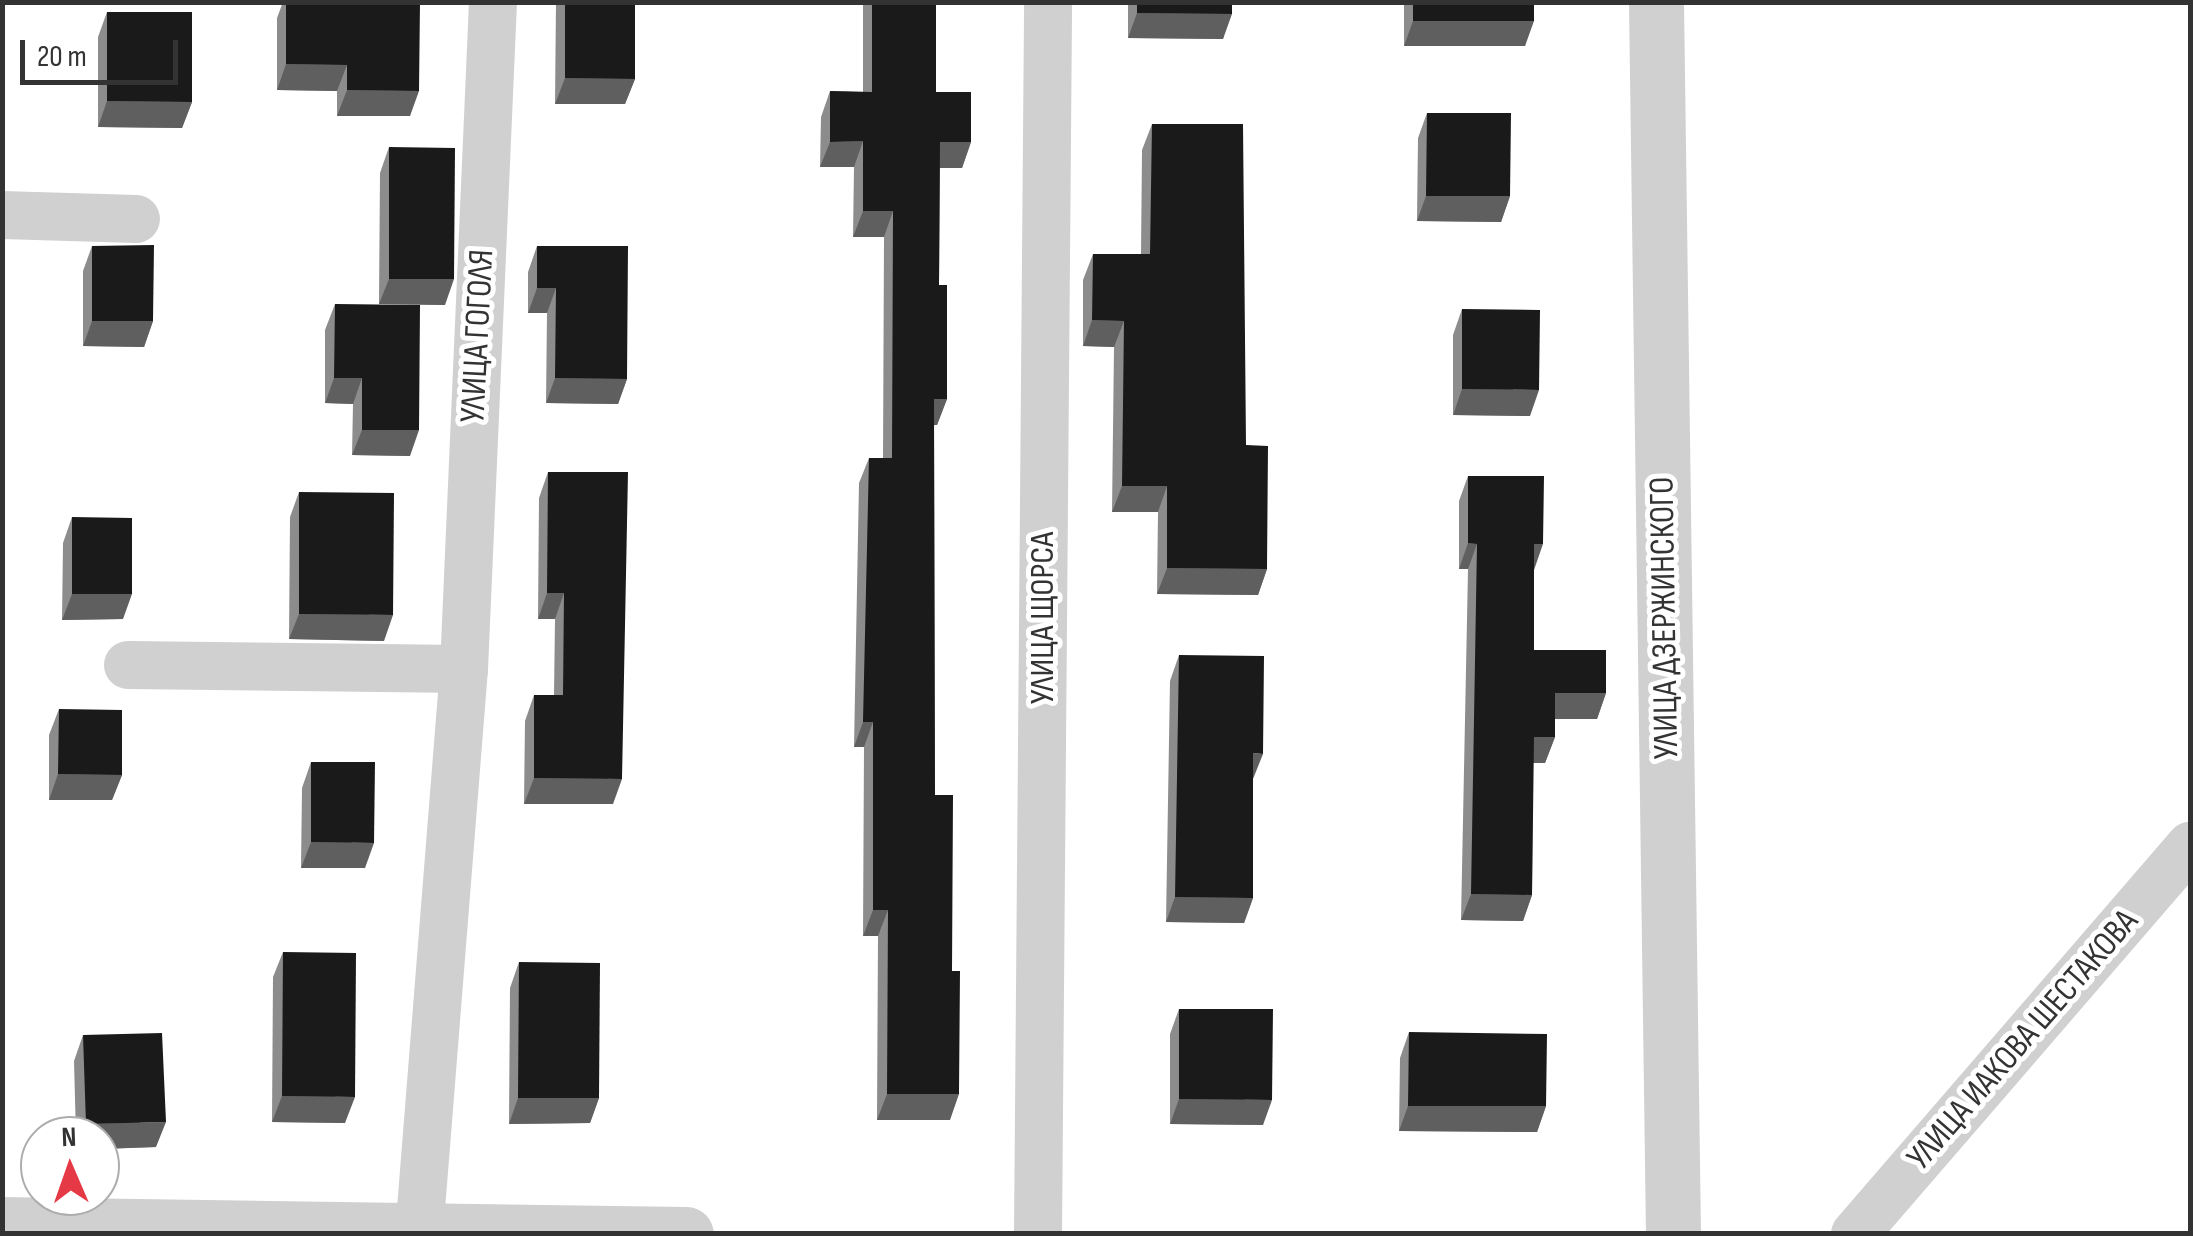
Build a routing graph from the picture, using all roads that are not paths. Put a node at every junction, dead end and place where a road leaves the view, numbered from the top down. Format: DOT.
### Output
graph roads {
  1 [pos="493,2"];
  2 [pos="1048,2"];
  3 [pos="1656,2"];
  4 [pos="2,215"];
  5 [pos="136,219"];
  6 [pos="128,665"];
  7 [pos="464,669"];
  8 [pos="2190,846"];
  9 [pos="2,1224"];
  10 [pos="420,1232"];
  11 [pos="686,1234"];
  12 [pos="1038,1234"];
  13 [pos="1673,1234"];
  14 [pos="1855,1234"];
  1 -- 7 [label="street, УЛИЦА ГОГОЛЯ"];
  2 -- 12 [label="street, УЛИЦА ЩОРСА"];
  3 -- 13 [label="street, УЛИЦА ДЗЕРЖИНСКОГО"];
  4 -- 5 [label="street"];
  6 -- 7 [label="street"];
  7 -- 10 [label="street, УЛИЦА ГОГОЛЯ"];
  8 -- 14 [label="street, УЛИЦА ИАКОВА ШЕСТАКОВА"];
  9 -- 10 [label="street"];
  10 -- 11 [label="street"];
}
